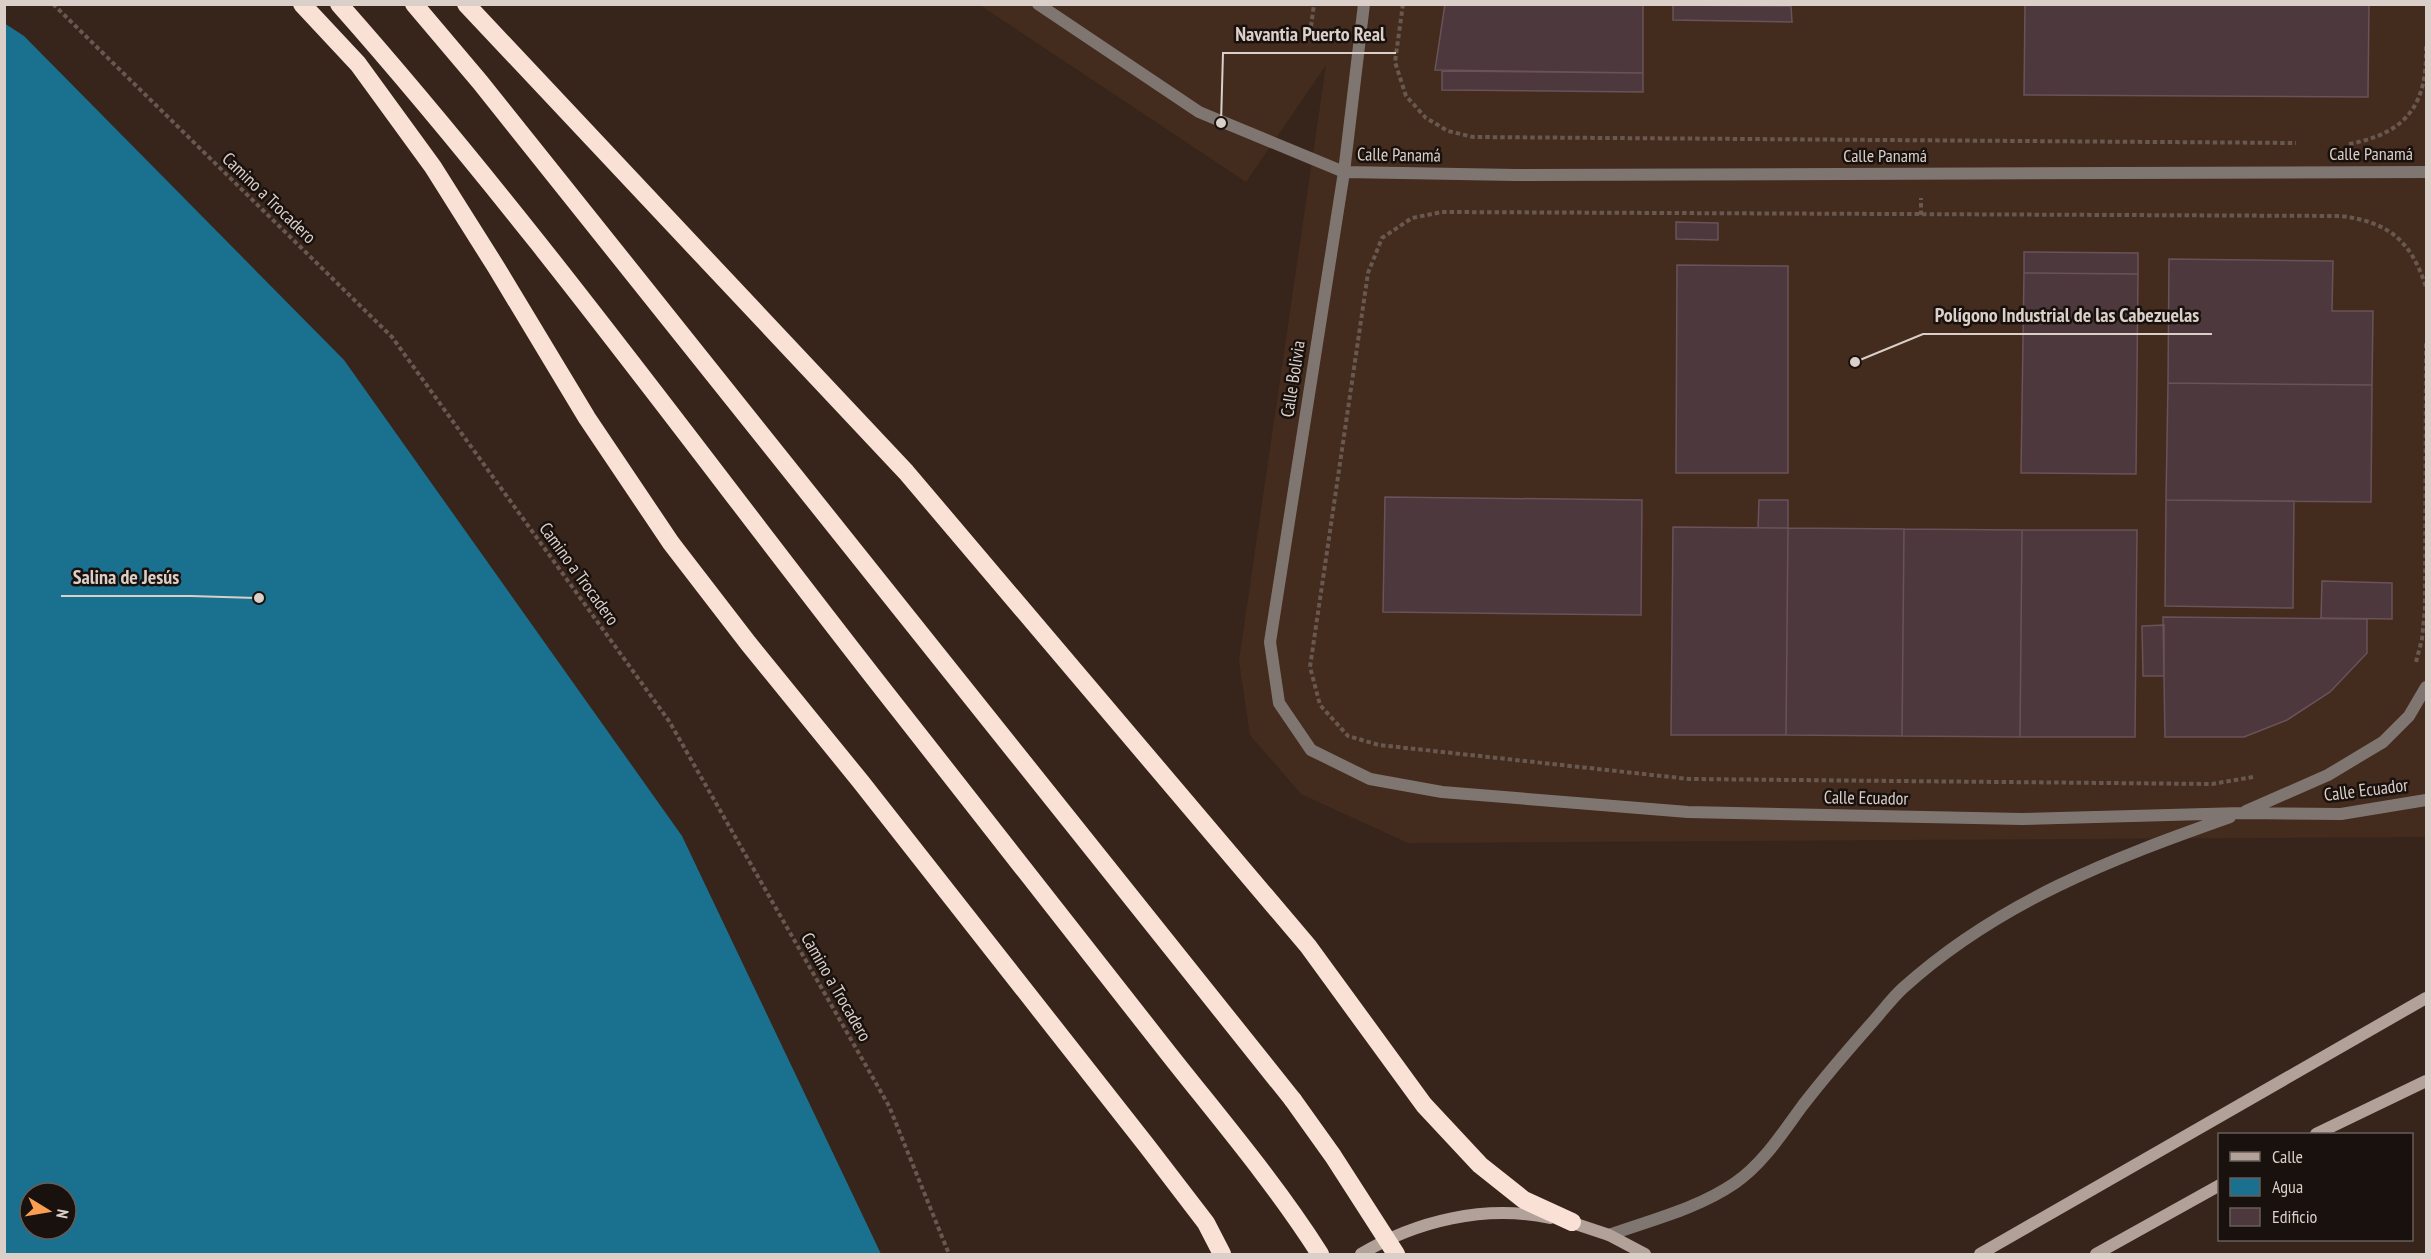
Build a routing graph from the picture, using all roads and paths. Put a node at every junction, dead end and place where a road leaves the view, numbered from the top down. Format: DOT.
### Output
graph roads {
  1 [pos="53,4"];
  2 [pos="302,4"];
  3 [pos="339,4"];
  4 [pos="414,4"];
  5 [pos="466,4"];
  6 [pos="1038,4"];
  7 [pos="1314,4"];
  8 [pos="1364,4"];
  9 [pos="1403,4"];
  10 [pos="1310,34"];
  11 [pos="2427,46"];
  12 [pos="2302,143"];
  13 [pos="2338,144"];
  14 [pos="1344,172"];
  15 [pos="2427,172"];
  16 [pos="2427,287"];
  17 [pos="2427,343"];
  18 [pos="2414,667"];
  19 [pos="2427,687"];
  20 [pos="1311,750"];
  21 [pos="2254,777"];
  22 [pos="2427,800"];
  23 [pos="2242,813"];
  24 [pos="2427,998"];
  25 [pos="2427,1081"];
  26 [pos="2318,1133"];
  27 [pos="2218,1186"];
  28 [pos="1572,1222"];
  29 [pos="1609,1235"];
  30 [pos="949,1254"];
  31 [pos="1222,1254"];
  32 [pos="1320,1254"];
  33 [pos="1361,1254"];
  34 [pos="1396,1254"];
  35 [pos="1645,1254"];
  36 [pos="1980,1254"];
  37 [pos="2096,1254"];
  1 -- 30 [label="path, Camino a Trocadero"];
  2 -- 31 [label="highway"];
  3 -- 32 [label="highway"];
  4 -- 34 [label="highway, bridge"];
  5 -- 28 [label="highway"];
  6 -- 14 [label="street"];
  7 -- 10 [label="path"];
  8 -- 14 [label="street, Calle Bolivia"];
  9 -- 12 [label="path"];
  11 -- 13 [label="path"];
  14 -- 15 [label="street, Calle Panamá"];
  14 -- 20 [label="street, Calle Bolivia"];
  16 -- 21 [label="path"];
  17 -- 18 [label="path"];
  19 -- 23 [label="street"];
  20 -- 23 [label="street, Calle Ecuador"];
  22 -- 23 [label="street, Calle Ecuador"];
  23 -- 29 [label="street"];
  24 -- 36 [label="main road"];
  25 -- 26 [label="main road"];
  27 -- 37 [label="main road"];
  28 -- 29 [label="main road"];
  28 -- 33 [label="main road"];
  29 -- 35 [label="main road"];
}
